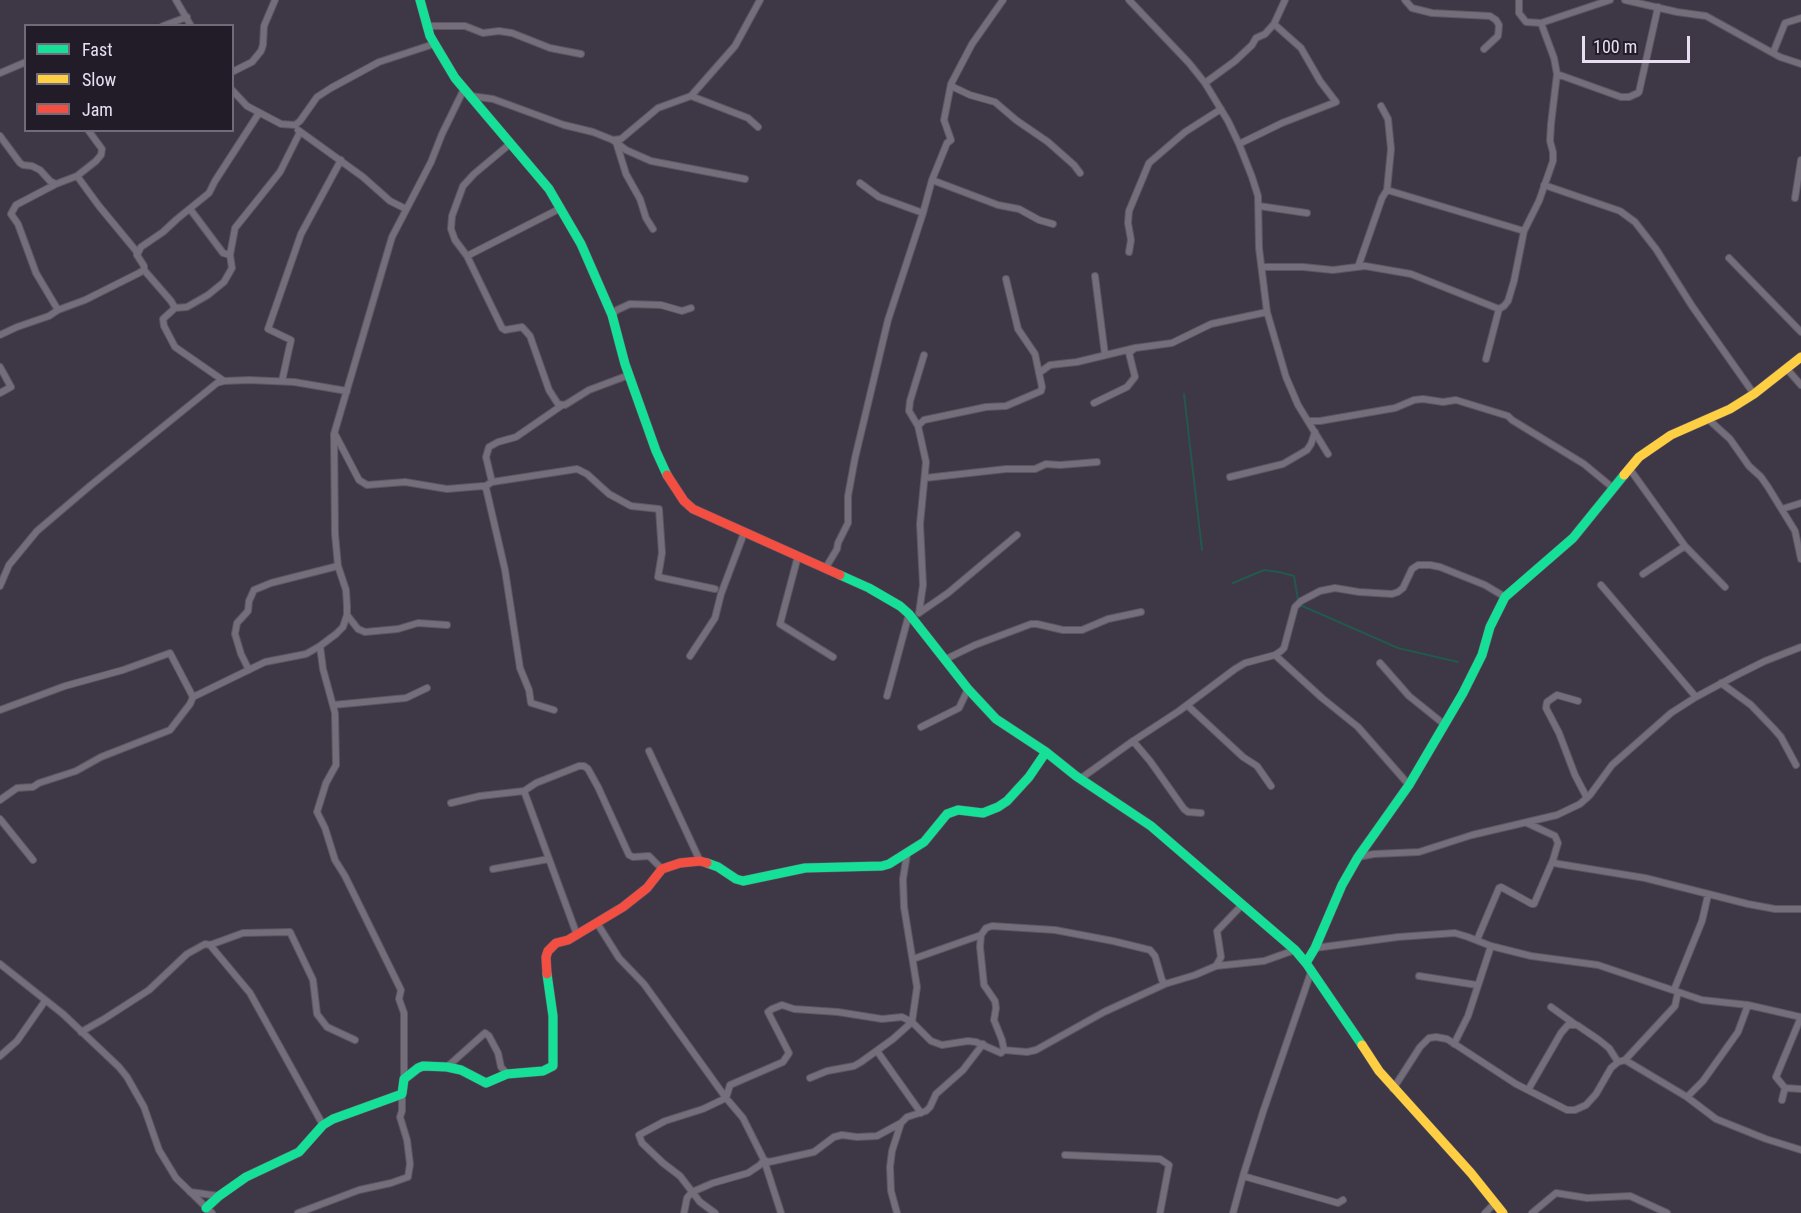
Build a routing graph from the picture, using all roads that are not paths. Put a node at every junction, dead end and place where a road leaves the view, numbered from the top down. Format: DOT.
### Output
graph roads {
  1 [pos="176,0"];
  2 [pos="275,0"];
  3 [pos="420,0"];
  4 [pos="760,0"];
  5 [pos="1003,0"];
  6 [pos="1128,0"];
  7 [pos="1285,0"];
  8 [pos="1405,0"];
  9 [pos="1519,0"];
  10 [pos="1610,0"];
  11 [pos="1625,0"];
  12 [pos="1658,7"];
  13 [pos="187,17"];
  14 [pos="1801,18"];
  15 [pos="1541,22"];
  16 [pos="168,24"];
  17 [pos="190,24"];
  18 [pos="1274,24"];
  19 [pos="426,26"];
  20 [pos="434,44"];
  21 [pos="1484,49"];
  22 [pos="1773,53"];
  23 [pos="581,54"];
  24 [pos="24,63"];
  25 [pos="1801,64"];
  26 [pos="234,71"];
  27 [pos="0,73"];
  28 [pos="1557,74"];
  29 [pos="1205,83"];
  30 [pos="951,86"];
  31 [pos="234,92"];
  32 [pos="468,93"];
  33 [pos="691,96"];
  34 [pos="1381,106"];
  35 [pos="1221,109"];
  36 [pos="259,113"];
  37 [pos="292,125"];
  38 [pos="758,127"];
  39 [pos="90,132"];
  40 [pos="300,132"];
  41 [pos="0,136"];
  42 [pos="615,142"];
  43 [pos="511,143"];
  44 [pos="1239,144"];
  45 [pos="341,160"];
  46 [pos="1801,160"];
  47 [pos="1080,173"];
  48 [pos="77,176"];
  49 [pos="745,179"];
  50 [pos="932,180"];
  51 [pos="860,183"];
  52 [pos="56,184"];
  53 [pos="1544,185"];
  54 [pos="1387,190"];
  55 [pos="1796,198"];
  56 [pos="1259,206"];
  57 [pos="561,208"];
  58 [pos="190,209"];
  59 [pos="406,209"];
  60 [pos="923,213"];
  61 [pos="1307,213"];
  62 [pos="1053,224"];
  63 [pos="652,229"];
  64 [pos="1524,231"];
  65 [pos="1129,252"];
  66 [pos="137,255"];
  67 [pos="230,255"];
  68 [pos="467,256"];
  69 [pos="1729,258"];
  70 [pos="1262,267"];
  71 [pos="1358,267"];
  72 [pos="144,270"];
  73 [pos="1095,276"];
  74 [pos="1006,279"];
  75 [pos="175,308"];
  76 [pos="691,308"];
  77 [pos="1499,309"];
  78 [pos="58,310"];
  79 [pos="1267,312"];
  80 [pos="612,315"];
  81 [pos="1801,332"];
  82 [pos="0,335"];
  83 [pos="1135,348"];
  84 [pos="924,355"];
  85 [pos="1105,355"];
  86 [pos="1801,357"];
  87 [pos="1486,359"];
  88 [pos="0,367"];
  89 [pos="1787,369"];
  90 [pos="1039,373"];
  91 [pos="629,375"];
  92 [pos="224,381"];
  93 [pos="282,381"];
  94 [pos="1801,385"];
  95 [pos="347,391"];
  96 [pos="0,393"];
  97 [pos="1754,394"];
  98 [pos="1094,403"];
  99 [pos="561,406"];
  100 [pos="1708,419"];
  101 [pos="1308,421"];
  102 [pos="918,426"];
  103 [pos="1315,432"];
  104 [pos="334,434"];
  105 [pos="1328,453"];
  106 [pos="1097,462"];
  107 [pos="1629,468"];
  108 [pos="1230,477"];
  109 [pos="925,478"];
  110 [pos="492,482"];
  111 [pos="484,486"];
  112 [pos="1613,488"];
  113 [pos="1801,503"];
  114 [pos="1782,509"];
  115 [pos="744,533"];
  116 [pos="1017,535"];
  117 [pos="1685,546"];
  118 [pos="798,556"];
  119 [pos="1801,559"];
  120 [pos="338,566"];
  121 [pos="825,569"];
  122 [pos="1643,574"];
  123 [pos="1600,585"];
  124 [pos="0,586"];
  125 [pos="1725,587"];
  126 [pos="715,589"];
  127 [pos="1505,597"];
  128 [pos="1141,612"];
  129 [pos="919,613"];
  130 [pos="909,614"];
  131 [pos="347,615"];
  132 [pos="447,625"];
  133 [pos="320,646"];
  134 [pos="1801,647"];
  135 [pos="1275,655"];
  136 [pos="690,656"];
  137 [pos="833,657"];
  138 [pos="946,659"];
  139 [pos="1380,663"];
  140 [pos="249,670"];
  141 [pos="1721,683"];
  142 [pos="427,688"];
  143 [pos="968,689"];
  144 [pos="887,696"];
  145 [pos="1696,696"];
  146 [pos="193,697"];
  147 [pos="1578,701"];
  148 [pos="333,705"];
  149 [pos="1186,705"];
  150 [pos="0,710"];
  151 [pos="554,710"];
  152 [pos="1446,725"];
  153 [pos="921,727"];
  154 [pos="1133,741"];
  155 [pos="649,751"];
  156 [pos="1046,752"];
  157 [pos="1796,765"];
  158 [pos="1080,779"];
  159 [pos="1409,785"];
  160 [pos="1271,786"];
  161 [pos="524,791"];
  162 [pos="1587,798"];
  163 [pos="0,800"];
  164 [pos="451,802"];
  165 [pos="1201,813"];
  166 [pos="0,819"];
  167 [pos="1527,823"];
  168 [pos="908,854"];
  169 [pos="1358,857"];
  170 [pos="549,859"];
  171 [pos="33,860"];
  172 [pos="1553,860"];
  173 [pos="700,861"];
  174 [pos="493,869"];
  175 [pos="662,870"];
  176 [pos="1708,895"];
  177 [pos="1242,905"];
  178 [pos="1801,909"];
  179 [pos="597,923"];
  180 [pos="577,935"];
  181 [pos="981,935"];
  182 [pos="1477,940"];
  183 [pos="210,945"];
  184 [pos="1491,946"];
  185 [pos="1315,948"];
  186 [pos="1295,950"];
  187 [pos="913,959"];
  188 [pos="0,964"];
  189 [pos="1216,966"];
  190 [pos="1309,967"];
  191 [pos="1419,976"];
  192 [pos="1166,984"];
  193 [pos="1478,985"];
  194 [pos="1676,991"];
  195 [pos="45,1001"];
  196 [pos="1748,1005"];
  197 [pos="1551,1007"];
  198 [pos="1801,1017"];
  199 [pos="912,1022"];
  200 [pos="1577,1025"];
  201 [pos="81,1032"];
  202 [pos="355,1041"];
  203 [pos="983,1044"];
  204 [pos="1454,1044"];
  205 [pos="1004,1050"];
  206 [pos="877,1051"];
  207 [pos="0,1056"];
  208 [pos="1622,1061"];
  209 [pos="447,1067"];
  210 [pos="507,1074"];
  211 [pos="810,1078"];
  212 [pos="404,1079"];
  213 [pos="1785,1088"];
  214 [pos="1393,1089"];
  215 [pos="1801,1089"];
  216 [pos="1528,1090"];
  217 [pos="402,1094"];
  218 [pos="1687,1097"];
  219 [pos="726,1098"];
  220 [pos="1782,1100"];
  221 [pos="921,1113"];
  222 [pos="901,1123"];
  223 [pos="323,1125"];
  224 [pos="1801,1150"];
  225 [pos="1065,1155"];
  226 [pos="764,1160"];
  227 [pos="1243,1176"];
  228 [pos="189,1192"];
  229 [pos="692,1192"];
  230 [pos="219,1196"];
  231 [pos="1342,1200"];
  232 [pos="1495,1203"];
  233 [pos="209,1211"];
  234 [pos="298,1213"];
  235 [pos="684,1213"];
  236 [pos="715,1213"];
  237 [pos="781,1213"];
  238 [pos="897,1213"];
  239 [pos="1160,1213"];
  240 [pos="1233,1213"];
  241 [pos="1485,1213"];
  242 [pos="1503,1213"];
  243 [pos="1534,1213"];
  244 [pos="1668,1213"];
  1 -- 13 [label="street"];
  2 -- 26 [label="street"];
  3 -- 19 [label="street"];
  4 -- 33 [label="street"];
  5 -- 30 [label="street"];
  6 -- 29 [label="street"];
  7 -- 18 [label="street"];
  8 -- 21 [label="street"];
  9 -- 15 [label="street"];
  10 -- 15 [label="street"];
  11 -- 12 [label="street"];
  12 -- 22 [label="street"];
  12 -- 28 [label="street"];
  13 -- 16 [label="street"];
  13 -- 17 [label="street"];
  14 -- 22 [label="street"];
  15 -- 28 [label="street"];
  18 -- 29 [label="street"];
  18 -- 44 [label="street"];
  19 -- 20 [label="street"];
  19 -- 23 [label="street"];
  20 -- 32 [label="street"];
  20 -- 37 [label="street"];
  22 -- 25 [label="street"];
  24 -- 27 [label="street"];
  28 -- 53 [label="street"];
  29 -- 35 [label="street"];
  30 -- 47 [label="street"];
  30 -- 50 [label="street"];
  31 -- 36 [label="street"];
  32 -- 42 [label="street"];
  32 -- 43 [label="street"];
  32 -- 59 [label="street"];
  33 -- 38 [label="street"];
  33 -- 42 [label="street"];
  34 -- 54 [label="street"];
  35 -- 44 [label="street"];
  35 -- 65 [label="street"];
  36 -- 37 [label="street"];
  36 -- 58 [label="street"];
  37 -- 40 [label="street"];
  39 -- 48 [label="street"];
  40 -- 45 [label="street"];
  40 -- 67 [label="street"];
  41 -- 52 [label="street"];
  42 -- 49 [label="street"];
  42 -- 63 [label="street"];
  43 -- 57 [label="street"];
  43 -- 68 [label="street"];
  44 -- 56 [label="street"];
  45 -- 59 [label="street"];
  45 -- 93 [label="street"];
  46 -- 55 [label="street"];
  48 -- 52 [label="street"];
  48 -- 66 [label="street"];
  50 -- 60 [label="street"];
  50 -- 62 [label="street"];
  51 -- 60 [label="street"];
  52 -- 78 [label="street"];
  53 -- 64 [label="street"];
  53 -- 97 [label="street"];
  54 -- 64 [label="street"];
  54 -- 71 [label="street"];
  56 -- 61 [label="street"];
  56 -- 70 [label="street"];
  57 -- 68 [label="street"];
  57 -- 80 [label="street"];
  58 -- 66 [label="street"];
  58 -- 67 [label="street"];
  59 -- 95 [label="street"];
  60 -- 121 [label="street"];
  64 -- 77 [label="street"];
  66 -- 72 [label="street"];
  67 -- 75 [label="street"];
  68 -- 99 [label="street"];
  69 -- 81 [label="street"];
  70 -- 71 [label="street"];
  70 -- 79 [label="street"];
  71 -- 77 [label="street"];
  72 -- 75 [label="street"];
  72 -- 78 [label="street"];
  73 -- 85 [label="street"];
  74 -- 90 [label="street"];
  75 -- 92 [label="street"];
  76 -- 80 [label="street"];
  77 -- 87 [label="street"];
  78 -- 82 [label="street"];
  79 -- 83 [label="street"];
  79 -- 101 [label="street"];
  80 -- 91 [label="street"];
  83 -- 85 [label="street"];
  83 -- 98 [label="street"];
  84 -- 102 [label="street"];
  85 -- 90 [label="street"];
  86 -- 89 [label="street"];
  88 -- 96 [label="street"];
  89 -- 94 [label="street"];
  89 -- 97 [label="street"];
  90 -- 102 [label="street"];
  91 -- 99 [label="street"];
  91 -- 115 [label="street"];
  92 -- 93 [label="street"];
  92 -- 124 [label="street"];
  93 -- 95 [label="street"];
  95 -- 104 [label="street"];
  97 -- 100 [label="street"];
  99 -- 110 [label="street"];
  100 -- 107 [label="street"];
  100 -- 114 [label="street"];
  101 -- 103 [label="street"];
  101 -- 112 [label="street"];
  102 -- 109 [label="street"];
  103 -- 105 [label="street"];
  103 -- 108 [label="street"];
  104 -- 111 [label="street"];
  104 -- 120 [label="street"];
  106 -- 109 [label="street"];
  107 -- 112 [label="street"];
  107 -- 117 [label="street"];
  109 -- 129 [label="street"];
  110 -- 111 [label="street"];
  110 -- 126 [label="street"];
  111 -- 151 [label="street"];
  112 -- 127 [label="street"];
  113 -- 114 [label="street"];
  114 -- 119 [label="street"];
  115 -- 118 [label="street"];
  115 -- 136 [label="street"];
  116 -- 129 [label="street"];
  117 -- 122 [label="street"];
  117 -- 125 [label="street"];
  118 -- 121 [label="street"];
  118 -- 137 [label="street"];
  120 -- 131 [label="street"];
  120 -- 140 [label="street"];
  121 -- 130 [label="street"];
  123 -- 145 [label="street"];
  127 -- 135 [label="street"];
  127 -- 152 [label="street"];
  128 -- 138 [label="street"];
  129 -- 130 [label="street"];
  130 -- 138 [label="street"];
  130 -- 144 [label="street"];
  131 -- 132 [label="street"];
  131 -- 133 [label="street"];
  133 -- 140 [label="street"];
  133 -- 148 [label="street"];
  134 -- 141 [label="street"];
  135 -- 149 [label="street"];
  135 -- 159 [label="street"];
  138 -- 143 [label="street"];
  139 -- 152 [label="street"];
  140 -- 146 [label="street"];
  141 -- 145 [label="street"];
  141 -- 157 [label="street"];
  142 -- 148 [label="street"];
  143 -- 153 [label="street"];
  143 -- 156 [label="street"];
  145 -- 162 [label="street"];
  146 -- 150 [label="street"];
  146 -- 163 [label="street"];
  147 -- 162 [label="street"];
  148 -- 212 [label="street"];
  149 -- 154 [label="street"];
  149 -- 160 [label="street"];
  152 -- 159 [label="street"];
  154 -- 158 [label="street"];
  154 -- 165 [label="street"];
  155 -- 173 [label="street"];
  156 -- 158 [label="street"];
  156 -- 168 [label="street"];
  158 -- 177 [label="street"];
  159 -- 169 [label="street"];
  161 -- 164 [label="street"];
  161 -- 170 [label="street"];
  161 -- 175 [label="street"];
  162 -- 167 [label="street"];
  166 -- 171 [label="street"];
  167 -- 169 [label="street"];
  167 -- 172 [label="street"];
  168 -- 173 [label="street"];
  168 -- 187 [label="street"];
  169 -- 185 [label="street"];
  170 -- 174 [label="street"];
  170 -- 180 [label="street"];
  172 -- 176 [label="street"];
  172 -- 182 [label="street"];
  173 -- 175 [label="street"];
  175 -- 179 [label="street"];
  176 -- 178 [label="street"];
  176 -- 194 [label="street"];
  177 -- 186 [label="street"];
  177 -- 189 [label="street"];
  179 -- 180 [label="street"];
  179 -- 219 [label="street"];
  180 -- 210 [label="street"];
  181 -- 187 [label="street"];
  181 -- 192 [label="street"];
  181 -- 205 [label="street"];
  182 -- 184 [label="street"];
  182 -- 185 [label="street"];
  183 -- 201 [label="street"];
  183 -- 202 [label="street"];
  183 -- 223 [label="street"];
  184 -- 193 [label="street"];
  184 -- 194 [label="street"];
  185 -- 190 [label="street"];
  186 -- 189 [label="street"];
  186 -- 190 [label="street"];
  187 -- 199 [label="street"];
  188 -- 195 [label="street"];
  189 -- 192 [label="street"];
  190 -- 214 [label="street"];
  190 -- 227 [label="street"];
  191 -- 193 [label="street"];
  192 -- 205 [label="street"];
  193 -- 204 [label="street"];
  194 -- 196 [label="street"];
  194 -- 208 [label="street"];
  195 -- 201 [label="street"];
  195 -- 207 [label="street"];
  196 -- 198 [label="street"];
  196 -- 218 [label="street"];
  197 -- 200 [label="street"];
  198 -- 213 [label="street"];
  199 -- 203 [label="street"];
  199 -- 206 [label="street"];
  199 -- 219 [label="street"];
  200 -- 208 [label="street"];
  200 -- 216 [label="street"];
  201 -- 228 [label="street"];
  203 -- 205 [label="street"];
  203 -- 221 [label="street"];
  204 -- 214 [label="street"];
  204 -- 216 [label="street"];
  206 -- 211 [label="street"];
  206 -- 221 [label="street"];
  208 -- 216 [label="street"];
  208 -- 218 [label="street"];
  209 -- 210 [label="street"];
  209 -- 210 [label="street"];
  209 -- 212 [label="street"];
  212 -- 217 [label="street"];
  213 -- 215 [label="street"];
  213 -- 220 [label="street"];
  214 -- 232 [label="street"];
  217 -- 223 [label="street"];
  217 -- 234 [label="street"];
  218 -- 224 [label="street"];
  219 -- 226 [label="street"];
  219 -- 229 [label="street"];
  221 -- 222 [label="street"];
  222 -- 226 [label="street"];
  222 -- 238 [label="street"];
  223 -- 230 [label="street"];
  225 -- 239 [label="street"];
  226 -- 229 [label="street"];
  226 -- 237 [label="street"];
  227 -- 231 [label="street"];
  227 -- 240 [label="street"];
  228 -- 230 [label="street"];
  228 -- 233 [label="street"];
  229 -- 235 [label="street"];
  229 -- 236 [label="street"];
  230 -- 233 [label="street"];
  232 -- 241 [label="street"];
  232 -- 242 [label="street"];
  243 -- 244 [label="street"];
}
